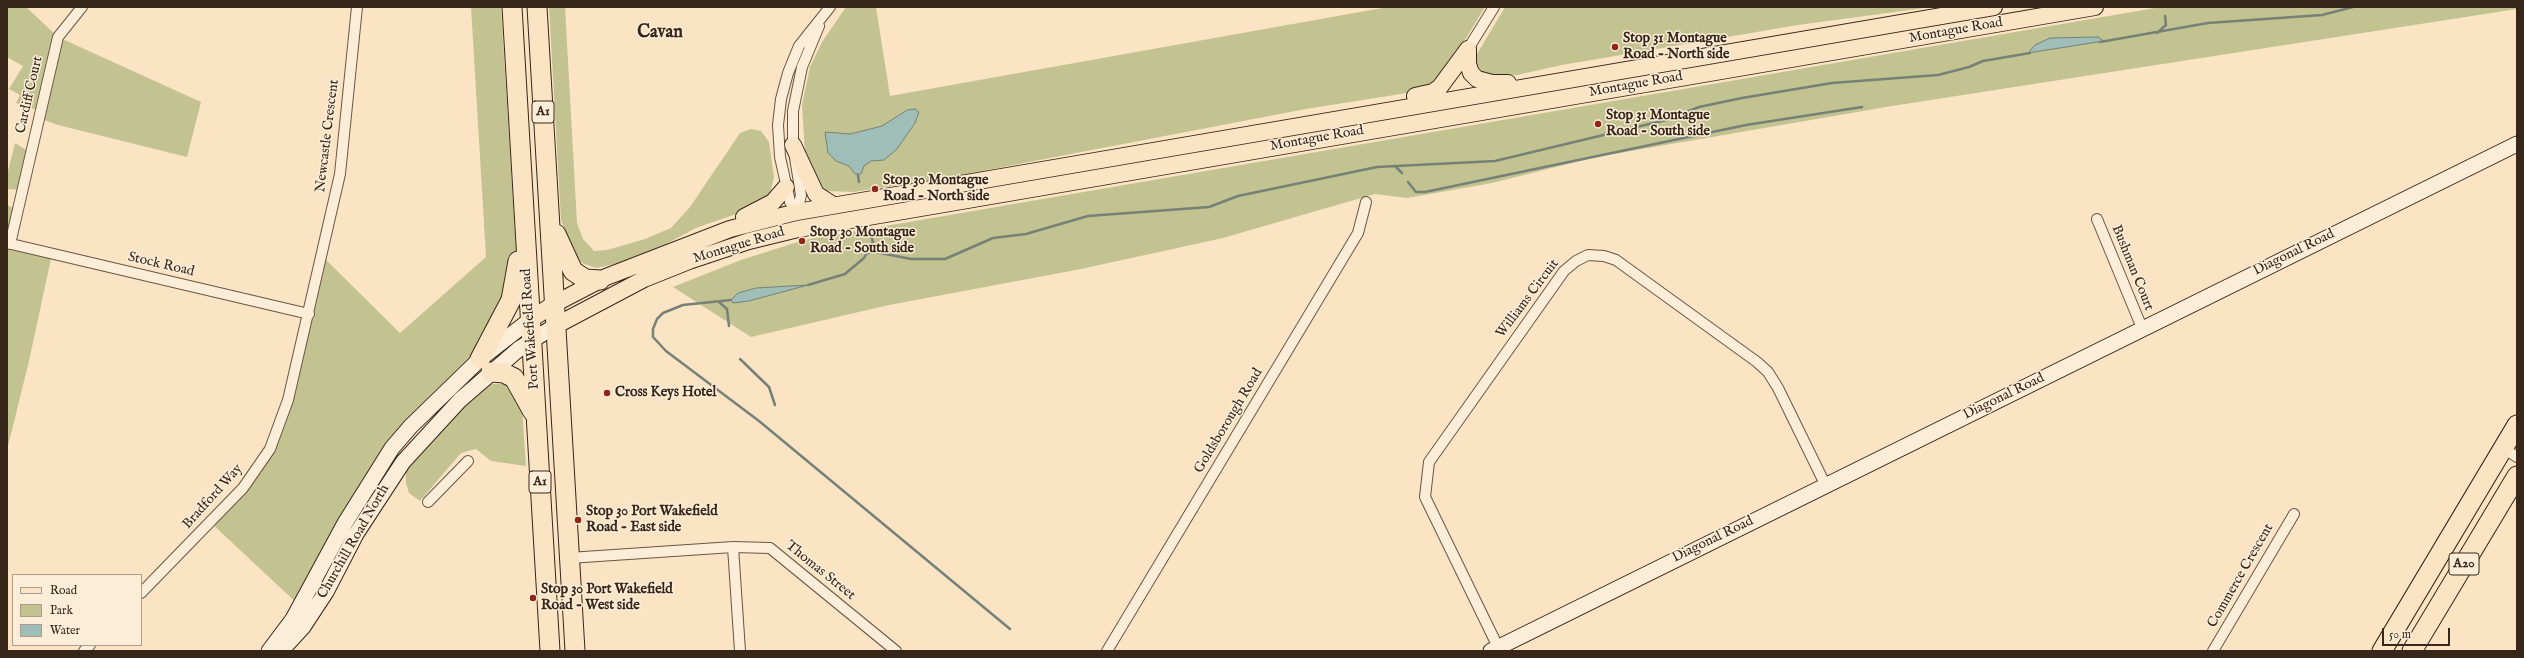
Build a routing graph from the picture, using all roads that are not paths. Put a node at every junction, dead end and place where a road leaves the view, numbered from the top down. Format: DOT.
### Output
graph roads {
  1 [pos="82,7"];
  2 [pos="357,7"];
  3 [pos="512,7"];
  4 [pos="537,7"];
  5 [pos="830,7"];
  6 [pos="1494,7"];
  7 [pos="1994,7"];
  8 [pos="2095,7"];
  9 [pos="823,17"];
  10 [pos="1468,49"];
  11 [pos="1545,83"];
  12 [pos="1347,117"];
  13 [pos="2517,144"];
  14 [pos="793,145"];
  15 [pos="522,186"];
  16 [pos="786,187"];
  17 [pos="1366,202"];
  18 [pos="833,205"];
  19 [pos="896,211"];
  20 [pos="797,212"];
  21 [pos="549,218"];
  22 [pos="2097,219"];
  23 [pos="749,241"];
  24 [pos="8,243"];
  25 [pos="669,253"];
  26 [pos="600,280"];
  27 [pos="554,304"];
  28 [pos="309,314"];
  29 [pos="530,320"];
  30 [pos="555,326"];
  31 [pos="2142,328"];
  32 [pos="532,339"];
  33 [pos="485,365"];
  34 [pos="536,420"];
  35 [pos="2517,425"];
  36 [pos="2510,453"];
  37 [pos="468,461"];
  38 [pos="378,470"];
  39 [pos="2517,476"];
  40 [pos="1825,484"];
  41 [pos="386,487"];
  42 [pos="428,502"];
  43 [pos="2294,514"];
  44 [pos="733,547"];
  45 [pos="569,558"];
  46 [pos="546,590"];
  47 [pos="142,592"];
  48 [pos="1495,649"];
  49 [pos="270,651"];
  50 [pos="281,651"];
  51 [pos="550,651"];
  52 [pos="575,651"];
  53 [pos="740,651"];
  54 [pos="896,651"];
  55 [pos="1107,651"];
  56 [pos="2213,651"];
  57 [pos="2382,651"];
  58 [pos="2412,651"];
  1 -- 24 [label="street, Cardiff Court"];
  2 -- 28 [label="street, Newcastle Crescent"];
  3 -- 15 [label="highway, Port Wakefield Road / A1"];
  4 -- 21 [label="highway, Port Wakefield Road / A1"];
  5 -- 9 [label="street"];
  6 -- 10 [label="street"];
  7 -- 11 [label="main road, Montague Road"];
  8 -- 19 [label="main road, Montague Road"];
  9 -- 14 [label="street"];
  9 -- 16 [label="street"];
  10 -- 11 [label="main road"];
  10 -- 12 [label="main road"];
  11 -- 12 [label="main road, Montague Road"];
  12 -- 18 [label="main road, Montague Road"];
  13 -- 31 [label="street, Diagonal Road"];
  14 -- 18 [label="main road"];
  14 -- 20 [label="street"];
  15 -- 29 [label="highway, Port Wakefield Road / A1"];
  15 -- 33 [label="highway"];
  16 -- 20 [label="street"];
  16 -- 25 [label="main road"];
  17 -- 55 [label="street, Goldsborough Road"];
  18 -- 20 [label="main road, Montague Road"];
  19 -- 20 [label="main road"];
  19 -- 23 [label="main road, Montague Road"];
  20 -- 23 [label="main road"];
  20 -- 25 [label="main road, Montague Road"];
  21 -- 26 [label="highway"];
  21 -- 27 [label="highway, Port Wakefield Road / A1"];
  22 -- 31 [label="street, Bushman Court"];
  23 -- 30 [label="main road, Montague Road"];
  24 -- 28 [label="street, Stock Road"];
  25 -- 26 [label="main road, Montague Road"];
  26 -- 27 [label="main road, Montague Road"];
  27 -- 29 [label="main road, Montague Road"];
  27 -- 30 [label="highway, Port Wakefield Road / A1"];
  28 -- 47 [label="street, Bradford Way"];
  29 -- 32 [label="highway, Port Wakefield Road / A1"];
  29 -- 33 [label="street, Churchill Road North"];
  30 -- 32 [label="street, Churchill Road North"];
  30 -- 45 [label="highway, Port Wakefield Road / A1"];
  31 -- 40 [label="street, Diagonal Road"];
  32 -- 33 [label="street, Churchill Road North"];
  32 -- 34 [label="highway, Port Wakefield Road / A1"];
  33 -- 34 [label="highway"];
  33 -- 38 [label="street, Churchill Road North"];
  33 -- 41 [label="street, Churchill Road North"];
  34 -- 46 [label="highway, Port Wakefield Road / A1"];
  35 -- 36 [label="highway, A20"];
  36 -- 57 [label="highway, A20"];
  37 -- 42 [label="street"];
  38 -- 41 [label="street"];
  38 -- 49 [label="street, Churchill Road North"];
  39 -- 58 [label="highway, A20"];
  40 -- 48 [label="street, Diagonal Road"];
  40 -- 48 [label="street, Williams Circuit"];
  41 -- 50 [label="street, Churchill Road North"];
  43 -- 56 [label="street, Commerce Crescent"];
  44 -- 45 [label="street, Thomas Street"];
  44 -- 53 [label="street"];
  44 -- 54 [label="street, Thomas Street"];
  45 -- 46 [label="highway"];
  45 -- 52 [label="highway, Port Wakefield Road / A1"];
  46 -- 51 [label="highway, Port Wakefield Road / A1"];
}
